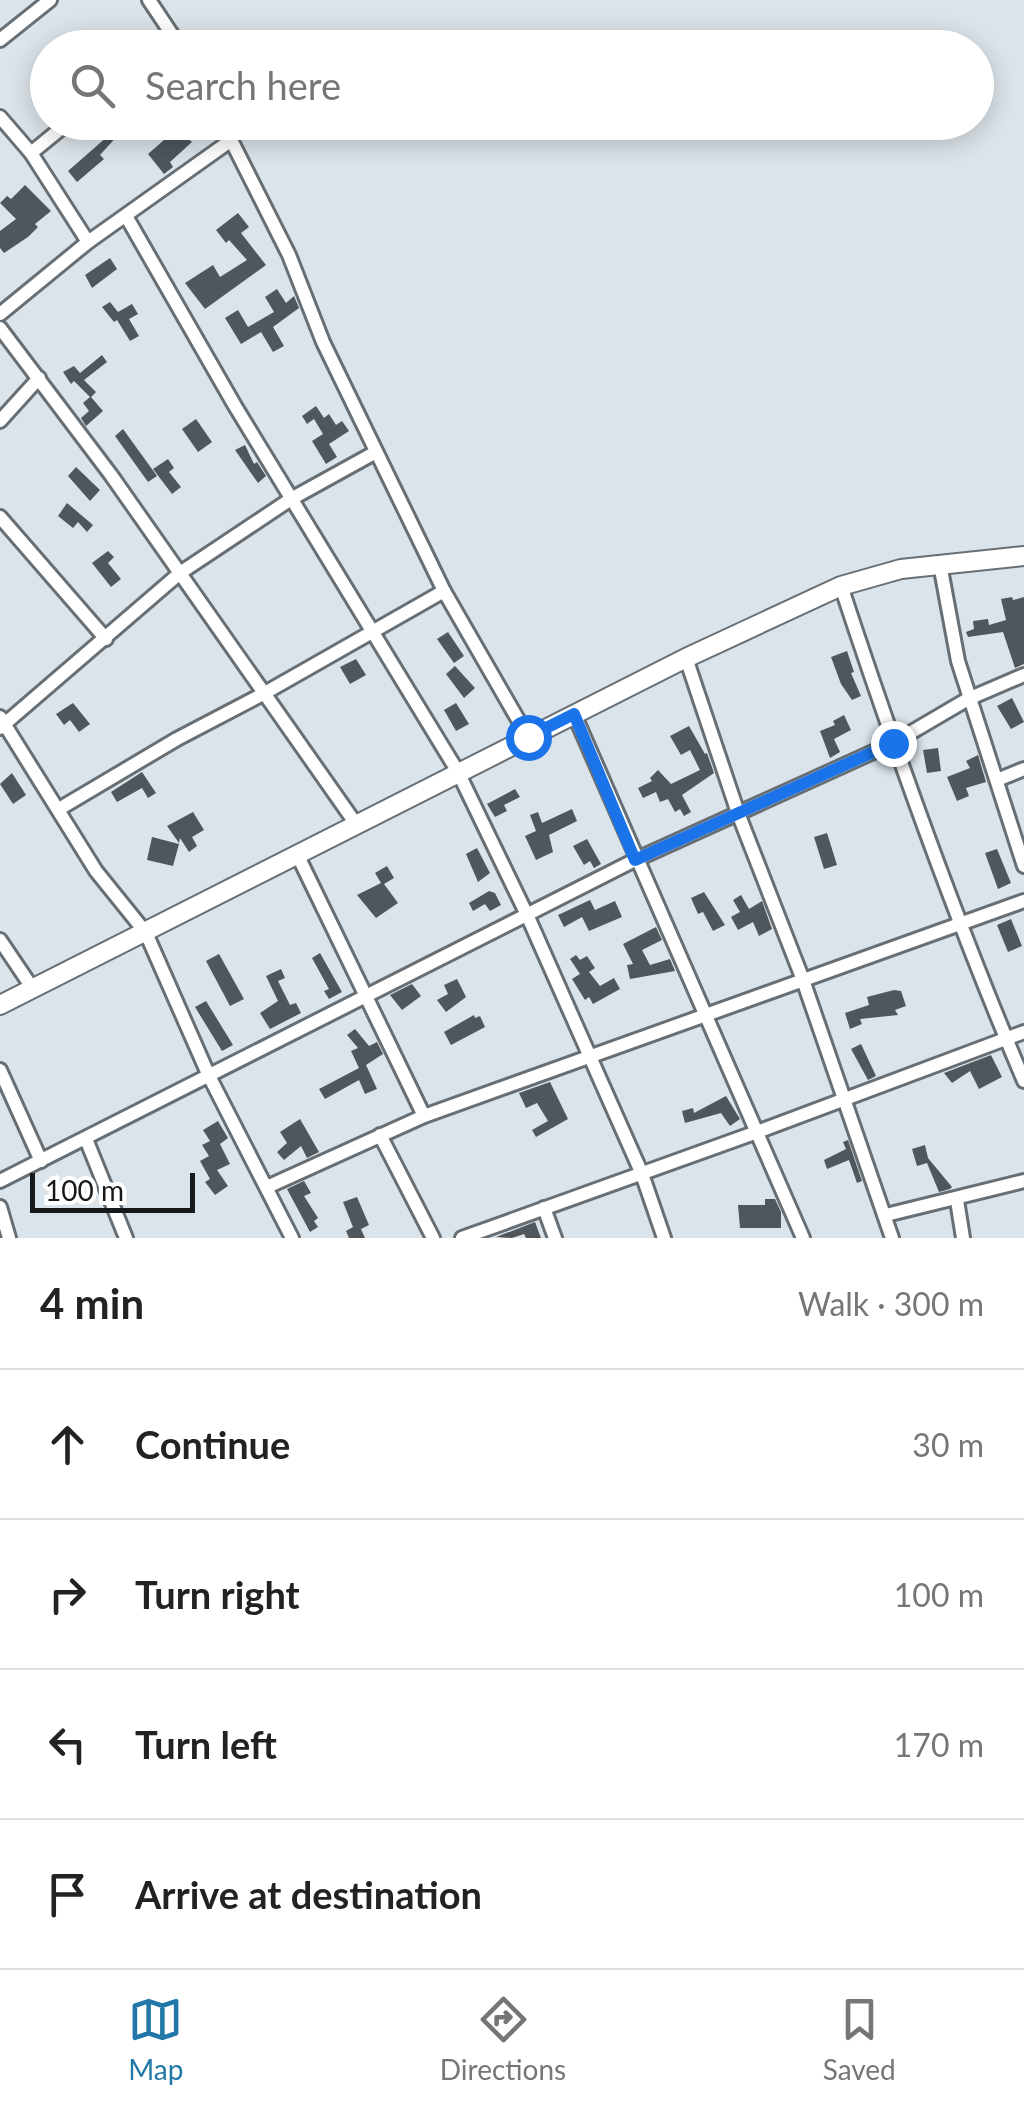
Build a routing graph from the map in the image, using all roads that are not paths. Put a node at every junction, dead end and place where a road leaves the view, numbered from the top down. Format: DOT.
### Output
graph roads {
  1 [pos="50,0"];
  2 [pos="148,0"];
  3 [pos="165,30"];
  4 [pos="0,40"];
  5 [pos="0,117"];
  6 [pos="47,140"];
  7 [pos="230,141"];
  8 [pos="31,153"];
  9 [pos="126,216"];
  10 [pos="88,242"];
  11 [pos="0,314"];
  12 [pos="0,328"];
  13 [pos="39,378"];
  14 [pos="0,422"];
  15 [pos="376,452"];
  16 [pos="291,498"];
  17 [pos="0,518"];
  18 [pos="1024,556"];
  19 [pos="940,564"];
  20 [pos="180,573"];
  21 [pos="841,586"];
  22 [pos="444,590"];
  23 [pos="371,630"];
  24 [pos="106,639"];
  25 [pos="686,658"];
  26 [pos="1024,675"];
  27 [pos="263,694"];
  28 [pos="968,699"];
  29 [pos="574,714"];
  30 [pos="2,723"];
  31 [pos="528,737"];
  32 [pos="893,743"];
  33 [pos="1024,769"];
  34 [pos="458,772"];
  35 [pos="997,780"];
  36 [pos="59,809"];
  37 [pos="738,813"];
  38 [pos="356,824"];
  39 [pos="296,854"];
  40 [pos="635,860"];
  41 [pos="1024,866"];
  42 [pos="1024,901"];
  43 [pos="528,916"];
  44 [pos="960,922"];
  45 [pos="146,933"];
  46 [pos="0,940"];
  47 [pos="803,980"];
  48 [pos="33,988"];
  49 [pos="365,996"];
  50 [pos="0,1005"];
  51 [pos="704,1015"];
  52 [pos="1024,1032"];
  53 [pos="1006,1038"];
  54 [pos="588,1056"];
  55 [pos="0,1070"];
  56 [pos="209,1076"];
  57 [pos="1024,1080"];
  58 [pos="846,1100"];
  59 [pos="424,1116"];
  60 [pos="758,1132"];
  61 [pos="380,1135"];
  62 [pos="86,1139"];
  63 [pos="41,1161"];
  64 [pos="642,1174"];
  65 [pos="0,1181"];
  66 [pos="1024,1181"];
  67 [pos="267,1187"];
  68 [pos="958,1200"];
  69 [pos="0,1208"];
  70 [pos="544,1208"];
  71 [pos="886,1215"];
  72 [pos="8,1238"];
  73 [pos="126,1238"];
  74 [pos="292,1238"];
  75 [pos="433,1238"];
  76 [pos="462,1238"];
  77 [pos="555,1238"];
  78 [pos="664,1238"];
  79 [pos="802,1238"];
  80 [pos="892,1238"];
  81 [pos="963,1238"];
  1 -- 4 [label="street"];
  2 -- 3 [label="street"];
  5 -- 8 [label="street"];
  6 -- 8 [label="street"];
  7 -- 9 [label="street"];
  7 -- 15 [label="street"];
  8 -- 10 [label="street"];
  9 -- 10 [label="street"];
  9 -- 16 [label="street"];
  10 -- 11 [label="street"];
  12 -- 13 [label="street"];
  13 -- 14 [label="street"];
  13 -- 20 [label="street"];
  15 -- 16 [label="street"];
  15 -- 22 [label="street"];
  16 -- 20 [label="street"];
  16 -- 23 [label="street"];
  17 -- 24 [label="street"];
  18 -- 19 [label="main road"];
  19 -- 21 [label="main road"];
  19 -- 28 [label="street"];
  20 -- 24 [label="street"];
  20 -- 27 [label="street"];
  21 -- 25 [label="main road"];
  21 -- 32 [label="street"];
  22 -- 23 [label="street"];
  22 -- 31 [label="street"];
  23 -- 27 [label="street"];
  23 -- 34 [label="street"];
  24 -- 30 [label="street"];
  25 -- 29 [label="main road"];
  25 -- 37 [label="street"];
  26 -- 28 [label="street"];
  27 -- 36 [label="street"];
  27 -- 38 [label="street"];
  28 -- 32 [label="street"];
  28 -- 35 [label="street"];
  29 -- 31 [label="main road"];
  29 -- 40 [label="street"];
  30 -- 36 [label="street"];
  31 -- 34 [label="main road"];
  32 -- 37 [label="street"];
  32 -- 44 [label="street"];
  33 -- 35 [label="street"];
  34 -- 38 [label="main road"];
  34 -- 43 [label="street"];
  35 -- 41 [label="street"];
  36 -- 45 [label="street"];
  37 -- 40 [label="street"];
  37 -- 47 [label="street"];
  38 -- 39 [label="main road"];
  39 -- 45 [label="main road"];
  39 -- 49 [label="street"];
  40 -- 43 [label="street"];
  40 -- 51 [label="street"];
  42 -- 44 [label="street"];
  43 -- 49 [label="street"];
  43 -- 54 [label="street"];
  44 -- 47 [label="street"];
  44 -- 53 [label="street"];
  45 -- 48 [label="main road"];
  45 -- 56 [label="street"];
  46 -- 48 [label="street"];
  47 -- 51 [label="street"];
  47 -- 58 [label="street"];
  48 -- 50 [label="main road"];
  49 -- 56 [label="street"];
  49 -- 59 [label="street"];
  51 -- 54 [label="street"];
  51 -- 60 [label="street"];
  52 -- 53 [label="street"];
  53 -- 57 [label="street"];
  53 -- 58 [label="street"];
  54 -- 59 [label="street"];
  54 -- 64 [label="street"];
  55 -- 63 [label="street"];
  56 -- 62 [label="street"];
  56 -- 67 [label="street"];
  58 -- 60 [label="street"];
  58 -- 71 [label="street"];
  59 -- 61 [label="street"];
  60 -- 64 [label="street"];
  60 -- 79 [label="street"];
  61 -- 67 [label="street"];
  61 -- 75 [label="street"];
  62 -- 63 [label="street"];
  62 -- 73 [label="street"];
  63 -- 65 [label="street"];
  64 -- 70 [label="street"];
  64 -- 78 [label="street"];
  66 -- 68 [label="street"];
  67 -- 74 [label="street"];
  68 -- 71 [label="street"];
  68 -- 81 [label="street"];
  69 -- 72 [label="street"];
  70 -- 76 [label="street"];
  70 -- 77 [label="street"];
  71 -- 80 [label="street"];
}
